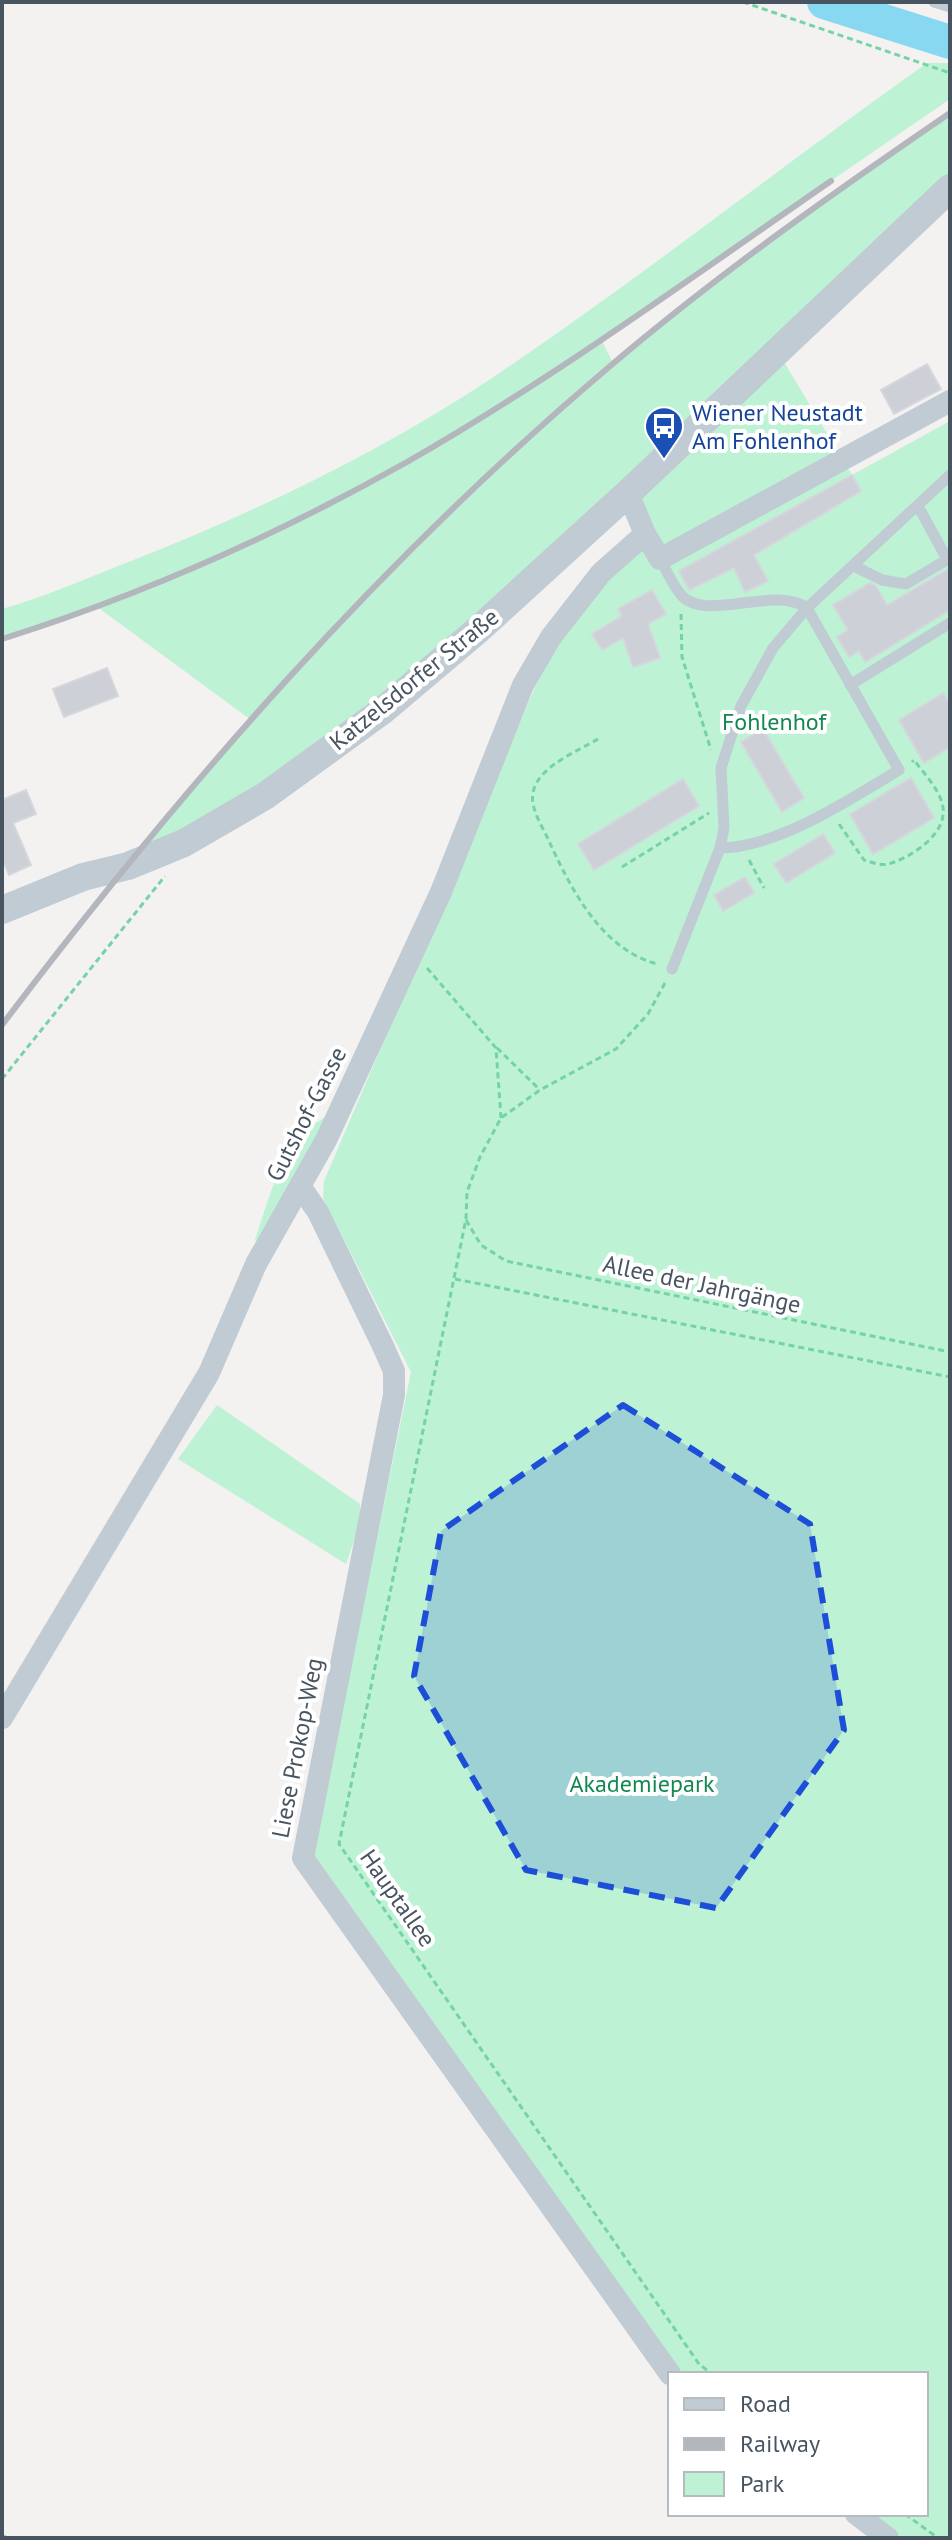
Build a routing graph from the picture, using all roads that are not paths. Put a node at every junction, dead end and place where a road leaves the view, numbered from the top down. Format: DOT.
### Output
graph roads {
  1 [pos="934,2"];
  2 [pos="950,7"];
  3 [pos="950,188"];
  4 [pos="950,401"];
  5 [pos="950,475"];
  6 [pos="628,493"];
  7 [pos="918,506"];
  8 [pos="645,534"];
  9 [pos="948,558"];
  10 [pos="660,559"];
  11 [pos="854,566"];
  12 [pos="807,608"];
  13 [pos="950,623"];
  14 [pos="850,685"];
  15 [pos="720,848"];
  16 [pos="2,910"];
  17 [pos="672,969"];
  18 [pos="300,1186"];
  19 [pos="2,1718"];
  20 [pos="669,2372"];
  21 [pos="859,2516"];
  22 [pos="888,2538"];
  1 -- 2 [label="lane"];
  3 -- 6 [label="street, Katzelsdorfer Straße"];
  4 -- 10 [label="street"];
  5 -- 7 [label="lane"];
  6 -- 8 [label="street"];
  6 -- 16 [label="street, Katzelsdorfer Straße"];
  7 -- 9 [label="lane"];
  7 -- 11 [label="lane"];
  8 -- 10 [label="street"];
  8 -- 18 [label="street, Gutshof-Gasse"];
  9 -- 11 [label="lane"];
  10 -- 12 [label="lane"];
  11 -- 12 [label="lane"];
  12 -- 14 [label="lane"];
  12 -- 15 [label="lane"];
  13 -- 14 [label="lane"];
  14 -- 15 [label="lane"];
  15 -- 17 [label="lane"];
  18 -- 19 [label="street, Gutshof-Gasse"];
  18 -- 20 [label="street, Liese Prokop-Weg"];
  21 -- 22 [label="street"];
}
